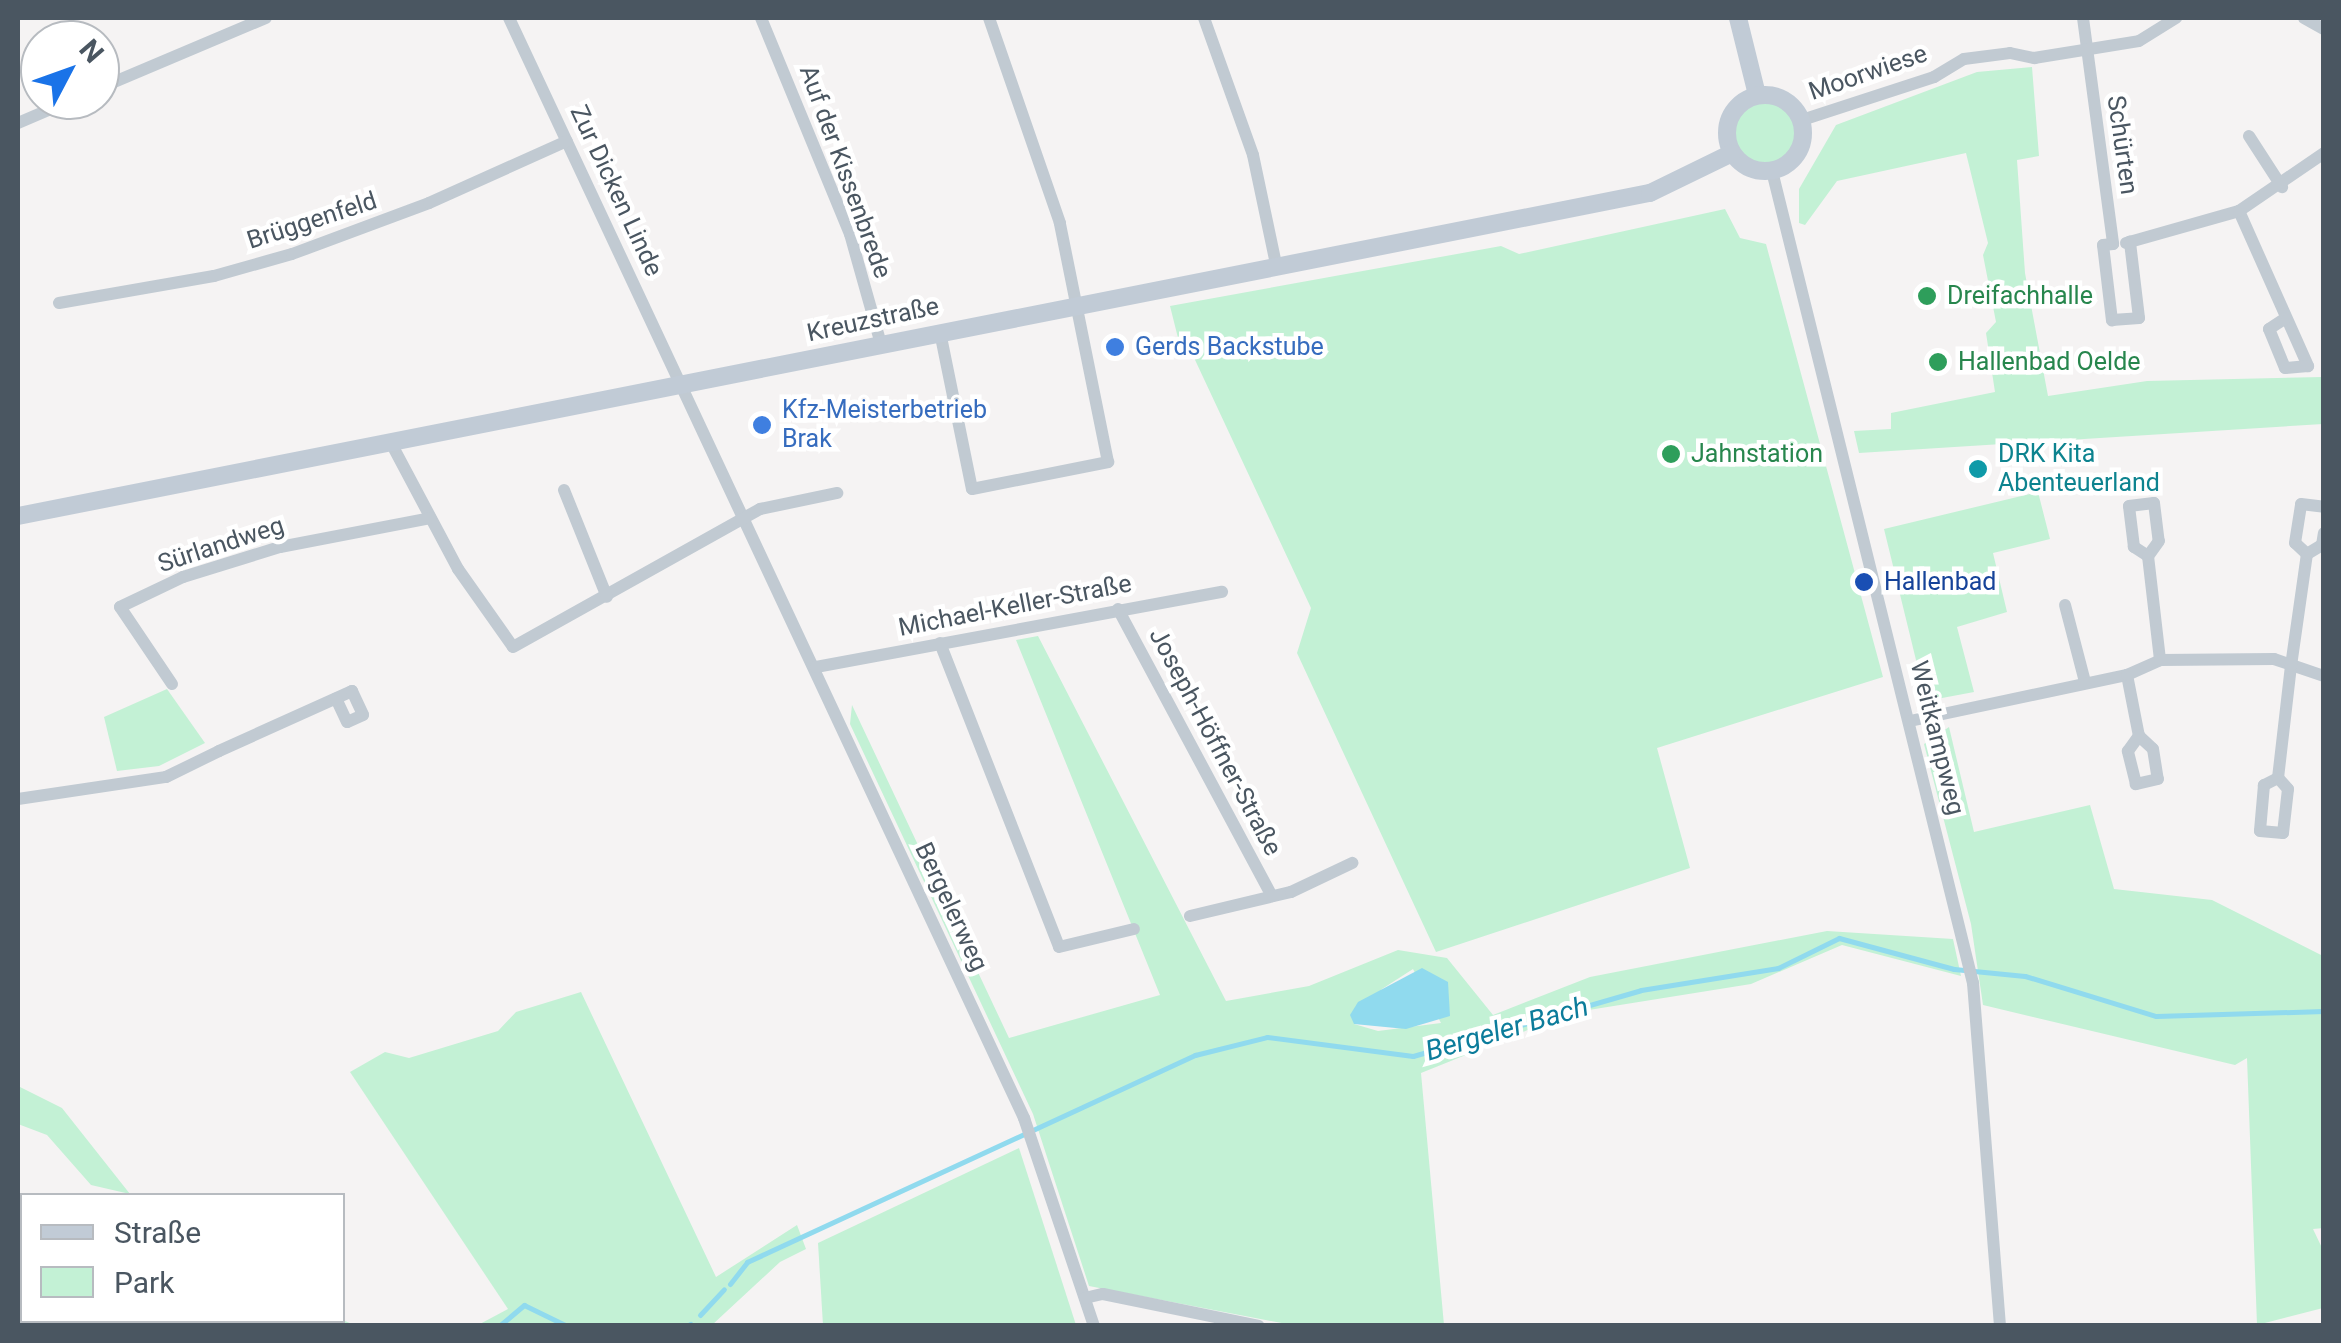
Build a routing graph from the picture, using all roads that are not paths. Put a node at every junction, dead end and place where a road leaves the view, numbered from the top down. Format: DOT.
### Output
graph roads {
  1 [pos="266,18"];
  2 [pos="509,18"];
  3 [pos="762,18"];
  4 [pos="989,18"];
  5 [pos="1204,18"];
  6 [pos="1738,18"];
  7 [pos="2082,18"];
  8 [pos="2176,18"];
  9 [pos="2304,18"];
  10 [pos="2324,29"];
  11 [pos="2087,51"];
  12 [pos="120,80"];
  13 [pos="1757,95"];
  14 [pos="1802,120"];
  15 [pos="2249,136"];
  16 [pos="567,141"];
  17 [pos="1732,153"];
  18 [pos="2324,153"];
  19 [pos="1772,171"];
  20 [pos="2282,186"];
  21 [pos="2239,211"];
  22 [pos="2130,242"];
  23 [pos="2113,244"];
  24 [pos="1276,264"];
  25 [pos="59,303"];
  26 [pos="1077,303"];
  27 [pos="2286,318"];
  28 [pos="940,332"];
  29 [pos="881,344"];
  30 [pos="683,385"];
  31 [pos="391,442"];
  32 [pos="564,490"];
  33 [pos="838,494"];
  34 [pos="2324,506"];
  35 [pos="18,516"];
  36 [pos="430,518"];
  37 [pos="742,518"];
  38 [pos="2324,532"];
  39 [pos="2307,554"];
  40 [pos="2148,556"];
  41 [pos="1222,592"];
  42 [pos="606,597"];
  43 [pos="2065,605"];
  44 [pos="1118,608"];
  45 [pos="940,642"];
  46 [pos="2160,660"];
  47 [pos="2290,666"];
  48 [pos="816,667"];
  49 [pos="2128,675"];
  50 [pos="2324,676"];
  51 [pos="2086,682"];
  52 [pos="172,684"];
  53 [pos="336,698"];
  54 [pos="1910,720"];
  55 [pos="2139,736"];
  56 [pos="2278,778"];
  57 [pos="18,798"];
  58 [pos="1352,862"];
  59 [pos="1272,896"];
  60 [pos="1190,916"];
  61 [pos="1134,929"];
  62 [pos="1085,1298"];
  63 [pos="1094,1326"];
  64 [pos="1259,1326"];
  65 [pos="2000,1326"];
  1 -- 12 [label="street"];
  2 -- 16 [label="street, Zur Dicken Linde"];
  3 -- 29 [label="street, Auf der Kissenbrede"];
  4 -- 26 [label="street"];
  5 -- 24 [label="street"];
  6 -- 13 [label="street"];
  7 -- 11 [label="street, Schürten"];
  8 -- 11 [label="street, Moorwiese"];
  9 -- 10 [label="street"];
  11 -- 14 [label="street, Moorwiese"];
  11 -- 23 [label="street, Schürten"];
  13 -- 14 [label="street"];
  13 -- 17 [label="street"];
  14 -- 19 [label="street"];
  15 -- 20 [label="street"];
  16 -- 25 [label="street, Brüggenfeld"];
  16 -- 30 [label="street, Zur Dicken Linde"];
  17 -- 19 [label="street"];
  17 -- 24 [label="street, Kreuzstraße"];
  18 -- 20 [label="street"];
  19 -- 54 [label="street, Weitkampweg"];
  20 -- 21 [label="street"];
  21 -- 22 [label="street"];
  21 -- 27 [label="street"];
  22 -- 23 [label="street"];
  22 -- 23 [label="street, Schürten"];
  24 -- 26 [label="street, Kreuzstraße"];
  26 -- 28 [label="street, Kreuzstraße"];
  26 -- 28 [label="street"];
  28 -- 29 [label="street, Kreuzstraße"];
  29 -- 30 [label="street, Kreuzstraße"];
  30 -- 31 [label="street, Kreuzstraße"];
  30 -- 37 [label="street, Bergelerweg"];
  31 -- 35 [label="street, Kreuzstraße"];
  31 -- 36 [label="street"];
  32 -- 42 [label="street"];
  33 -- 37 [label="street"];
  34 -- 39 [label="street"];
  36 -- 42 [label="street"];
  36 -- 52 [label="street, Sürlandweg"];
  37 -- 42 [label="street"];
  37 -- 48 [label="street, Bergelerweg"];
  38 -- 39 [label="street"];
  39 -- 47 [label="street"];
  40 -- 46 [label="street"];
  41 -- 44 [label="street, Michael-Keller-Straße"];
  43 -- 51 [label="street"];
  44 -- 45 [label="street, Michael-Keller-Straße"];
  44 -- 59 [label="street, Joseph-Höffner-Straße"];
  45 -- 48 [label="street, Michael-Keller-Straße"];
  45 -- 61 [label="street"];
  46 -- 47 [label="street"];
  46 -- 49 [label="street"];
  47 -- 50 [label="street"];
  47 -- 56 [label="street"];
  48 -- 62 [label="street, Bergelerweg"];
  49 -- 51 [label="street"];
  49 -- 55 [label="street"];
  51 -- 54 [label="street"];
  53 -- 57 [label="street"];
  54 -- 65 [label="street, Weitkampweg"];
  58 -- 59 [label="street, Joseph-Höffner-Straße"];
  59 -- 60 [label="street, Joseph-Höffner-Straße"];
  62 -- 63 [label="street, Bergelerweg"];
  62 -- 64 [label="street"];
}
